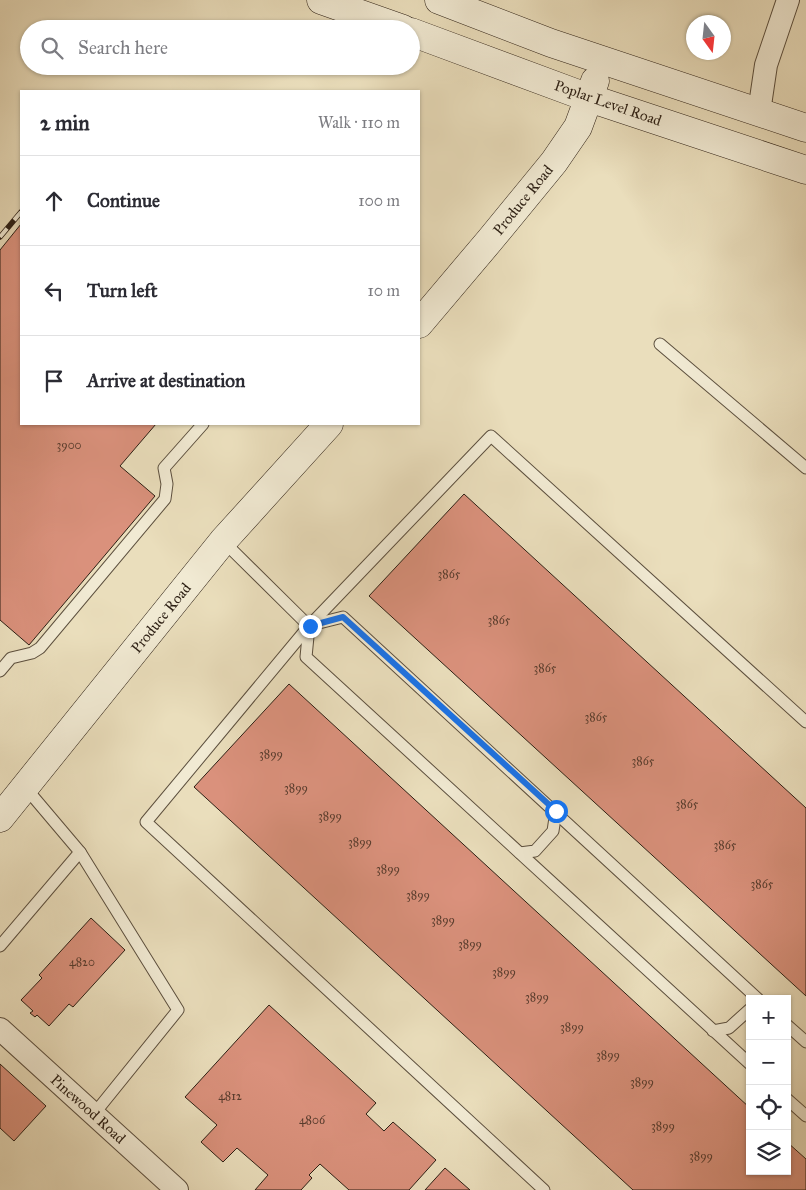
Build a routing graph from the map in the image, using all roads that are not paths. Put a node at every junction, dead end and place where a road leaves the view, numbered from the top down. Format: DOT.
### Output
graph roads {
  1 [pos="321,0"];
  2 [pos="439,0"];
  3 [pos="788,0"];
  4 [pos="378,20"];
  5 [pos="420,35"];
  6 [pos="603,61"];
  7 [pos="589,98"];
  8 [pos="759,112"];
  9 [pos="806,128"];
  10 [pos="806,170"];
  11 [pos="422,312"];
  12 [pos="660,344"];
  13 [pos="202,425"];
  14 [pos="328,425"];
  15 [pos="806,468"];
  16 [pos="222,542"];
  17 [pos="310,626"];
  18 [pos="0,671"];
  19 [pos="806,722"];
  20 [pos="25,787"];
  21 [pos="556,811"];
  22 [pos="0,818"];
  23 [pos="80,852"];
  24 [pos="520,853"];
  25 [pos="0,946"];
  26 [pos="748,990"];
  27 [pos="749,995"];
  28 [pos="754,995"];
  29 [pos="746,1012"];
  30 [pos="0,1029"];
  31 [pos="791,1029"];
  32 [pos="714,1031"];
  33 [pos="806,1042"];
  34 [pos="746,1060"];
  35 [pos="791,1103"];
  36 [pos="94,1114"];
  37 [pos="806,1116"];
  38 [pos="177,1190"];
  39 [pos="544,1190"];
  1 -- 4 [label="main road"];
  2 -- 6 [label="main road"];
  3 -- 8 [label="street"];
  5 -- 7 [label="main road, Poplar Level Road"];
  6 -- 7 [label="main road, Produce Road"];
  6 -- 8 [label="main road"];
  7 -- 10 [label="main road, Poplar Level Road"];
  7 -- 11 [label="main road, Produce Road"];
  8 -- 9 [label="main road"];
  12 -- 15 [label="lane"];
  13 -- 18 [label="lane"];
  14 -- 16 [label="main road, Produce Road"];
  16 -- 17 [label="lane"];
  16 -- 20 [label="main road, Produce Road"];
  17 -- 19 [label="lane"];
  17 -- 21 [label="lane"];
  17 -- 24 [label="lane"];
  17 -- 39 [label="lane"];
  20 -- 22 [label="main road, Produce Road"];
  20 -- 23 [label="lane"];
  21 -- 24 [label="lane"];
  21 -- 26 [label="lane"];
  23 -- 25 [label="lane"];
  23 -- 36 [label="lane"];
  24 -- 32 [label="lane"];
  26 -- 27 [label="lane"];
  26 -- 28 [label="lane"];
  29 -- 32 [label="lane"];
  30 -- 36 [label="street, Pinewood Road"];
  31 -- 33 [label="lane"];
  32 -- 34 [label="lane"];
  35 -- 37 [label="lane"];
  36 -- 38 [label="street, Pinewood Road"];
}
